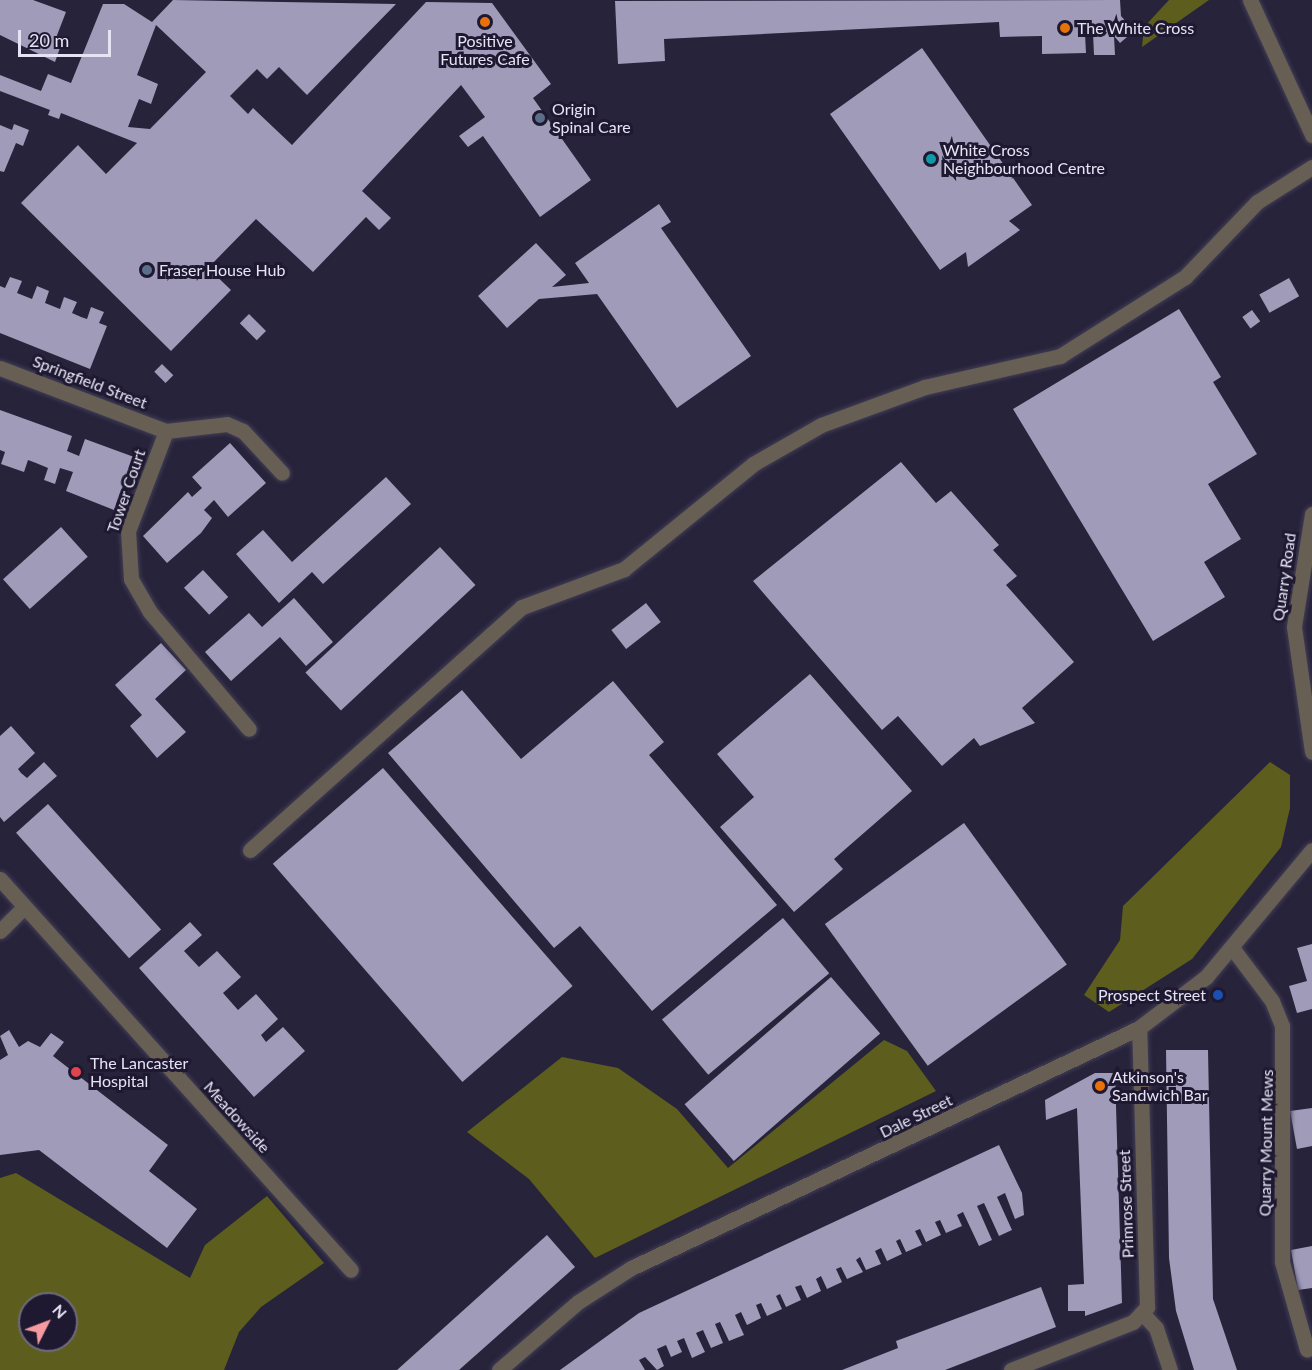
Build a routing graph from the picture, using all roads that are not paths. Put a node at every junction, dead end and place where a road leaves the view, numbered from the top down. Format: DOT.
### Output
graph roads {
  1 [pos="1250,0"];
  2 [pos="1312,135"];
  3 [pos="1312,167"];
  4 [pos="0,368"];
  5 [pos="166,431"];
  6 [pos="282,473"];
  7 [pos="1312,514"];
  8 [pos="249,729"];
  9 [pos="1312,752"];
  10 [pos="250,850"];
  11 [pos="1312,850"];
  12 [pos="0,879"];
  13 [pos="24,907"];
  14 [pos="0,931"];
  15 [pos="1233,949"];
  16 [pos="1139,1028"];
  17 [pos="351,1270"];
  18 [pos="1143,1314"];
  19 [pos="1307,1350"];
  20 [pos="499,1370"];
  21 [pos="1011,1370"];
  22 [pos="1170,1370"];
  1 -- 2 [label="street"];
  3 -- 10 [label="street"];
  4 -- 5 [label="street, Springfield Street"];
  5 -- 6 [label="street"];
  5 -- 8 [label="street, Tower Court"];
  7 -- 9 [label="street, Quarry Road"];
  11 -- 15 [label="street, Dale Street"];
  12 -- 13 [label="street, Meadowside"];
  13 -- 14 [label="street"];
  13 -- 17 [label="street, Meadowside"];
  15 -- 16 [label="street, Dale Street"];
  15 -- 19 [label="street, Quarry Mount Mews"];
  16 -- 18 [label="street, Primrose Street"];
  16 -- 20 [label="street, Dale Street"];
  18 -- 21 [label="street"];
  18 -- 22 [label="street"];
}
